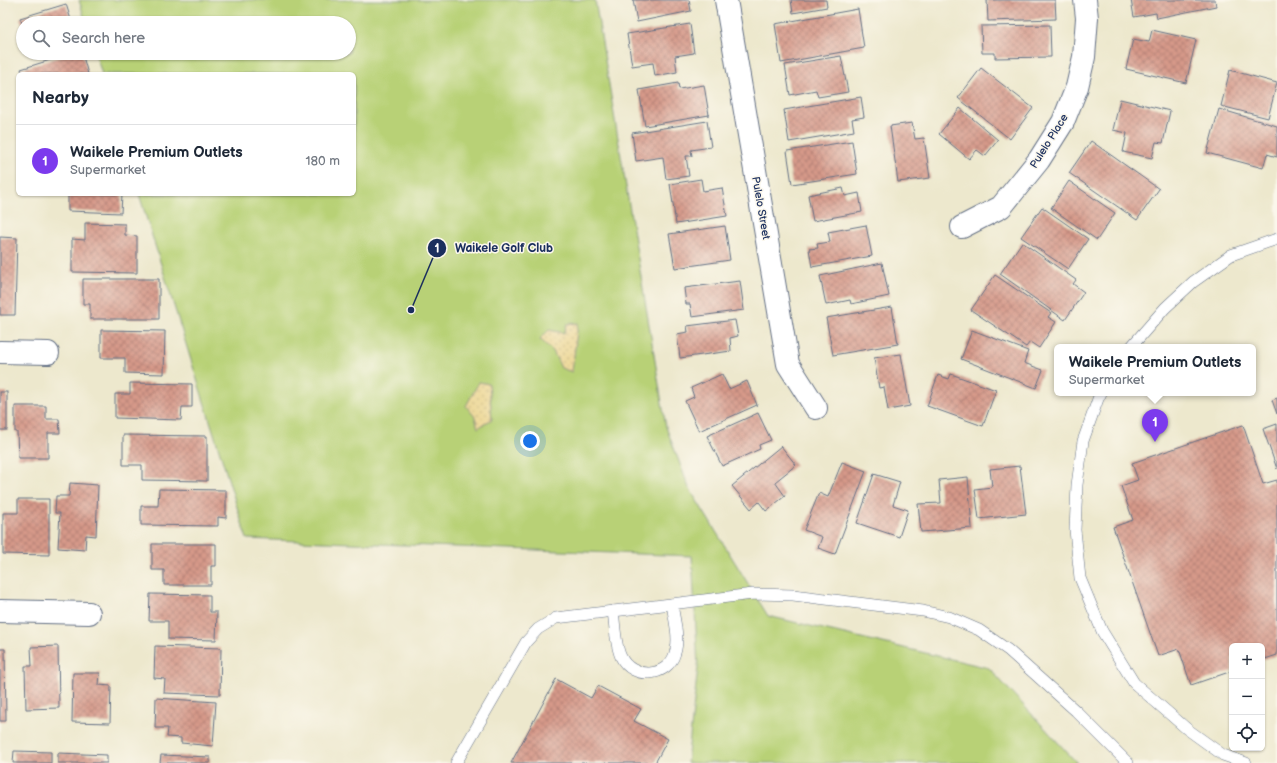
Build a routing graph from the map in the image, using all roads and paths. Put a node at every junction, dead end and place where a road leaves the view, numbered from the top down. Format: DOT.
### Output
graph roads {
  1 [pos="726,0"];
  2 [pos="1085,0"];
  3 [pos="962,227"];
  4 [pos="1277,239"];
  5 [pos="1134,344"];
  6 [pos="0,352"];
  7 [pos="48,353"];
  8 [pos="1100,396"];
  9 [pos="816,408"];
  10 [pos="672,604"];
  11 [pos="0,611"];
  12 [pos="613,611"];
  13 [pos="90,613"];
  14 [pos="456,763"];
  15 [pos="1128,763"];
  16 [pos="1246,763"];
  1 -- 9 [label="street, Pulelo Street"];
  2 -- 3 [label="street, Pulelo Place"];
  4 -- 5 [label="lane"];
  6 -- 7 [label="street"];
  8 -- 16 [label="lane"];
  10 -- 12 [label="lane"];
  10 -- 12 [label="lane"];
  10 -- 15 [label="lane"];
  11 -- 13 [label="street"];
  12 -- 14 [label="lane"];
}
